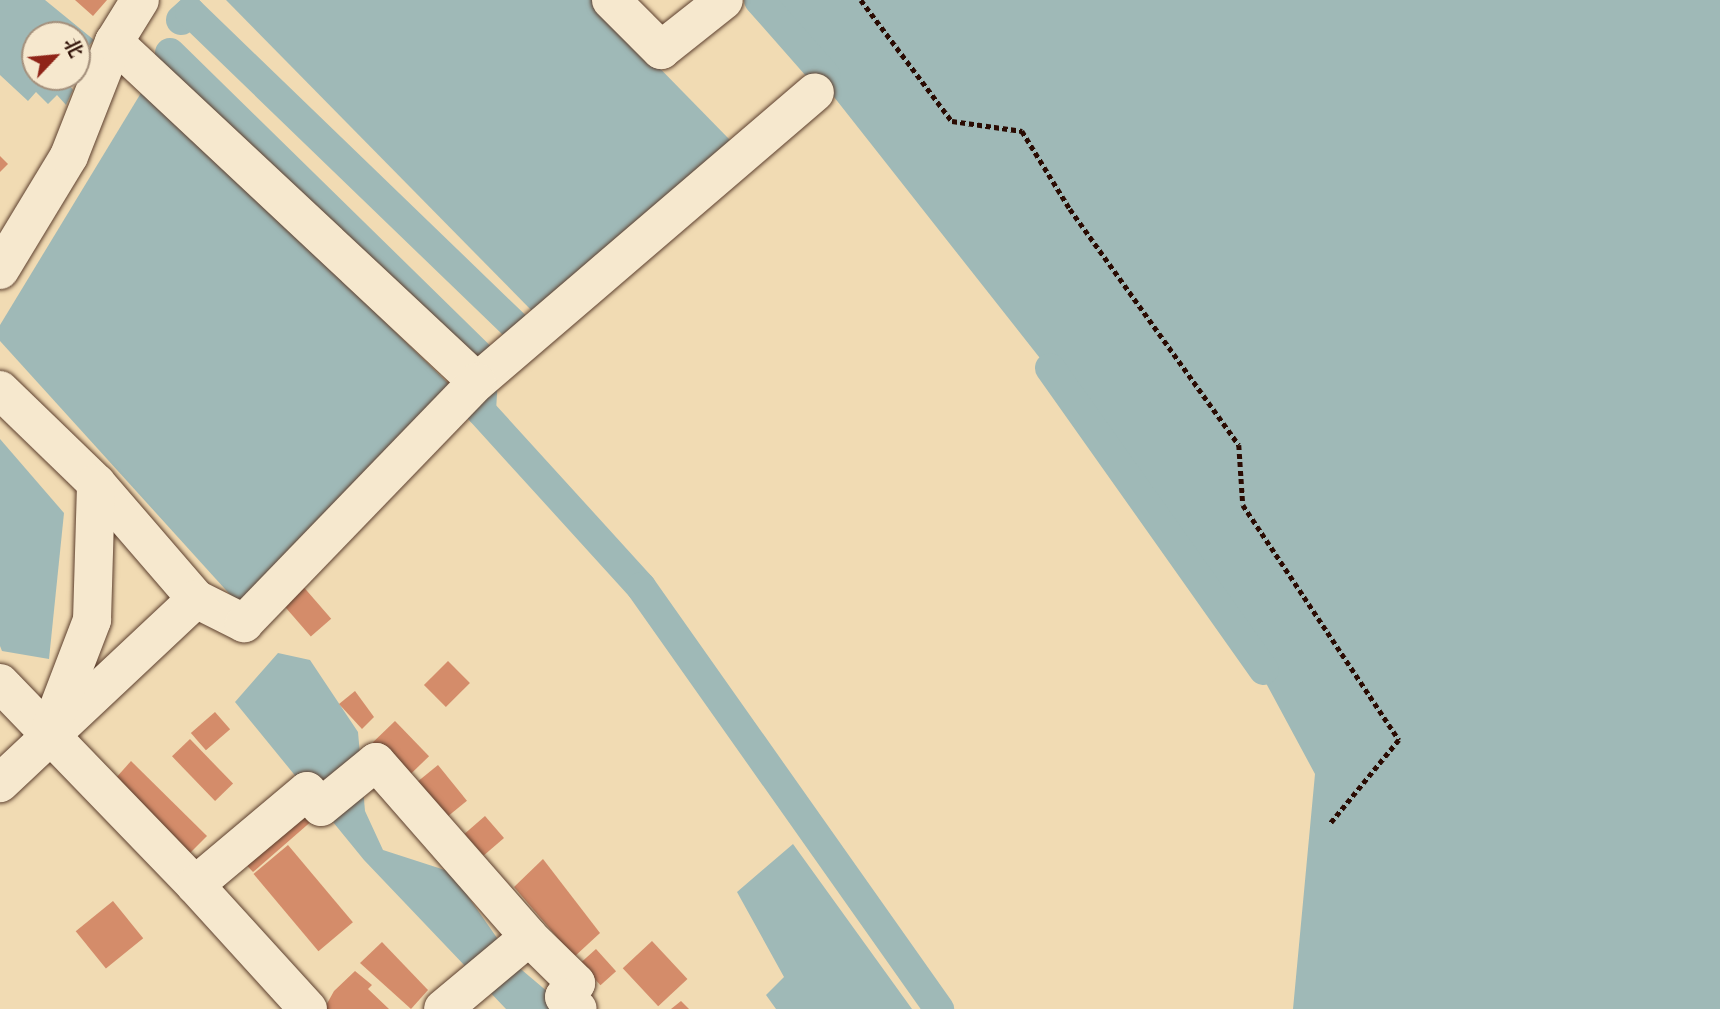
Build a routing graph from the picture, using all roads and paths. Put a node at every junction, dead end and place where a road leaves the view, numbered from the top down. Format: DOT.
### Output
graph roads {
  1 [pos="140,0"];
  2 [pos="611,0"];
  3 [pos="724,0"];
  4 [pos="861,0"];
  5 [pos="114,42"];
  6 [pos="815,92"];
  7 [pos="0,270"];
  8 [pos="477,382"];
  9 [pos="0,390"];
  10 [pos="96,483"];
  11 [pos="196,598"];
  12 [pos="0,683"];
  13 [pos="48,736"];
  14 [pos="2,791"];
  15 [pos="1330,824"];
  16 [pos="195,885"];
  17 [pos="528,937"];
  18 [pos="307,1009"];
  19 [pos="443,1009"];
  20 [pos="578,1009"];
  1 -- 5 [label="street"];
  2 -- 3 [label="street"];
  4 -- 15 [label="path"];
  5 -- 7 [label="street"];
  5 -- 8 [label="street"];
  6 -- 8 [label="street"];
  8 -- 11 [label="street"];
  9 -- 10 [label="street"];
  10 -- 11 [label="street"];
  10 -- 13 [label="street"];
  11 -- 13 [label="street"];
  12 -- 13 [label="street"];
  13 -- 14 [label="street"];
  13 -- 16 [label="street"];
  16 -- 17 [label="street"];
  16 -- 18 [label="street"];
  17 -- 19 [label="street"];
  17 -- 20 [label="street"];
}
